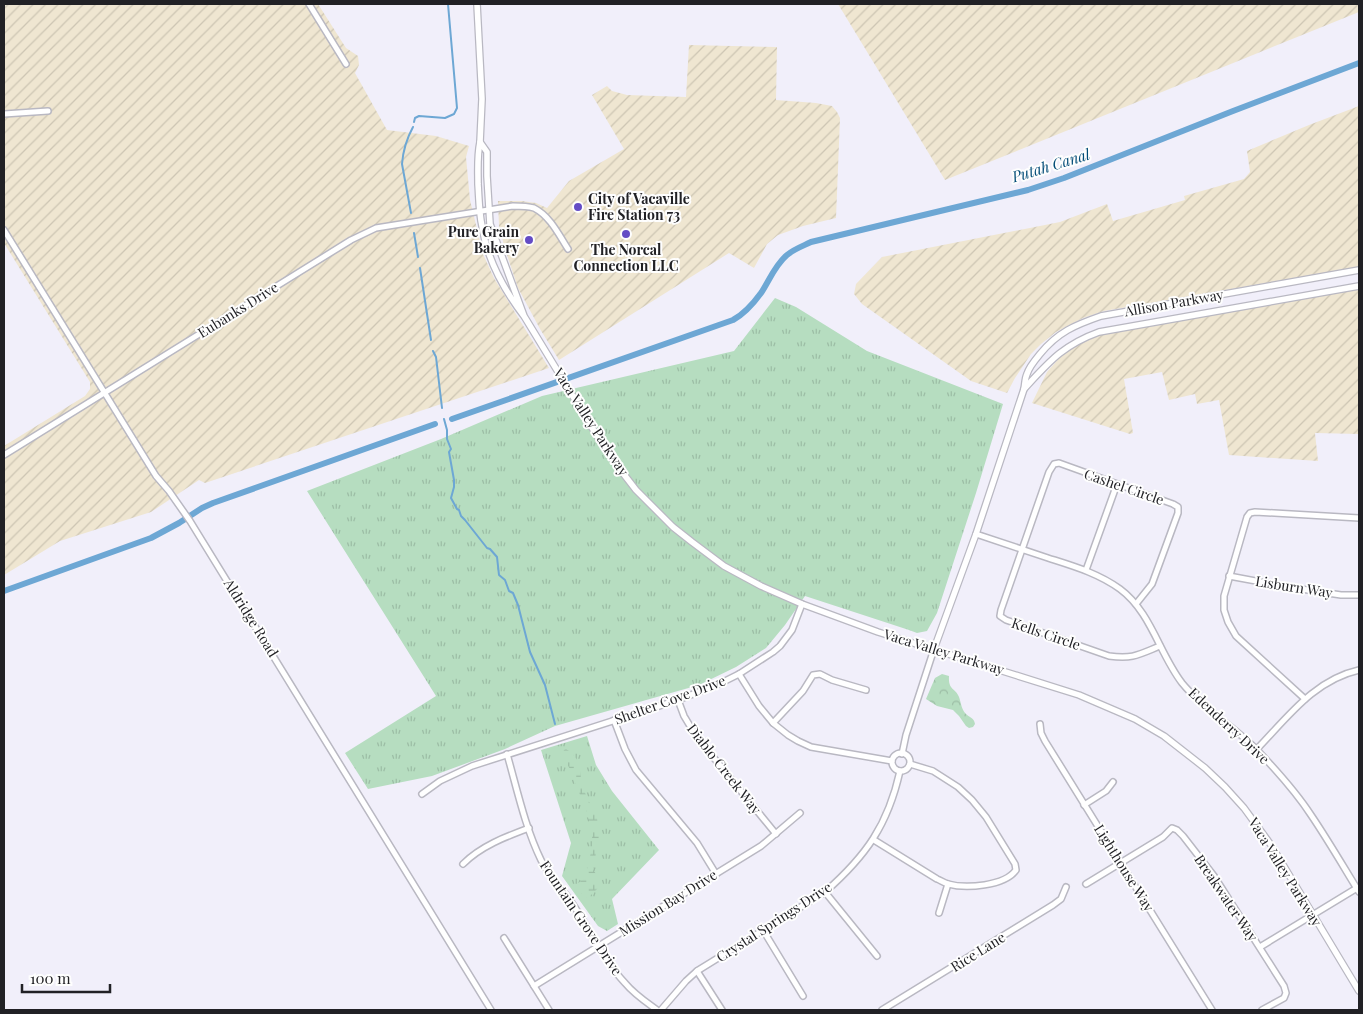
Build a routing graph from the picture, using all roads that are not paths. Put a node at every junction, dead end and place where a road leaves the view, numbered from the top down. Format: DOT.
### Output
graph roads {
  1 [pos="309,4"];
  2 [pos="477,4"];
  3 [pos="346,64"];
  4 [pos="48,110"];
  5 [pos="4,114"];
  6 [pos="480,142"];
  7 [pos="489,210"];
  8 [pos="480,211"];
  9 [pos="4,230"];
  10 [pos="568,249"];
  11 [pos="1359,270"];
  12 [pos="1359,286"];
  13 [pos="524,316"];
  14 [pos="1024,389"];
  15 [pos="104,392"];
  16 [pos="4,455"];
  17 [pos="1117,484"];
  18 [pos="1359,518"];
  19 [pos="976,534"];
  20 [pos="1023,550"];
  21 [pos="1086,570"];
  22 [pos="1229,576"];
  23 [pos="1359,595"];
  24 [pos="802,604"];
  25 [pos="1136,604"];
  26 [pos="1160,646"];
  27 [pos="934,649"];
  28 [pos="1359,670"];
  29 [pos="739,674"];
  30 [pos="866,690"];
  31 [pos="1305,699"];
  32 [pos="678,700"];
  33 [pos="614,720"];
  34 [pos="773,723"];
  35 [pos="1040,724"];
  36 [pos="1257,749"];
  37 [pos="507,754"];
  38 [pos="902,754"];
  39 [pos="892,761"];
  40 [pos="910,764"];
  41 [pos="900,771"];
  42 [pos="1113,782"];
  43 [pos="422,794"];
  44 [pos="1084,805"];
  45 [pos="800,813"];
  46 [pos="529,828"];
  47 [pos="776,834"];
  48 [pos="874,840"];
  49 [pos="1120,863"];
  50 [pos="463,864"];
  51 [pos="716,874"];
  52 [pos="948,884"];
  53 [pos="1086,884"];
  54 [pos="1066,887"];
  55 [pos="1358,890"];
  56 [pos="825,892"];
  57 [pos="939,913"];
  58 [pos="1313,916"];
  59 [pos="763,930"];
  60 [pos="504,938"];
  61 [pos="599,946"];
  62 [pos="1260,948"];
  63 [pos="877,956"];
  64 [pos="697,972"];
  65 [pos="534,986"];
  66 [pos="1359,991"];
  67 [pos="803,996"];
  68 [pos="491,1010"];
  69 [pos="548,1010"];
  70 [pos="657,1010"];
  71 [pos="661,1010"];
  72 [pos="722,1010"];
  73 [pos="882,1010"];
  74 [pos="1212,1010"];
  75 [pos="1262,1010"];
  1 -- 3 [label="street"];
  2 -- 6 [label="street, Vaca Valley Parkway"];
  4 -- 5 [label="street"];
  6 -- 7 [label="street, Vaca Valley Parkway"];
  6 -- 8 [label="street, Vaca Valley Parkway"];
  7 -- 8 [label="street, Eubanks Drive"];
  7 -- 10 [label="street, Eubanks Drive"];
  7 -- 13 [label="street, Vaca Valley Parkway"];
  8 -- 13 [label="street, Vaca Valley Parkway"];
  8 -- 15 [label="street, Eubanks Drive"];
  9 -- 15 [label="street, Aldridge Road"];
  11 -- 14 [label="street, Allison Parkway"];
  12 -- 14 [label="street, Allison Parkway"];
  13 -- 24 [label="street, Vaca Valley Parkway"];
  14 -- 19 [label="street, Allison Parkway"];
  15 -- 16 [label="street, Eubanks Drive"];
  15 -- 68 [label="street, Aldridge Road"];
  17 -- 20 [label="street, Cashel Circle"];
  17 -- 21 [label="street"];
  17 -- 25 [label="street, Cashel Circle"];
  18 -- 22 [label="street"];
  19 -- 20 [label="street, Edenderry Drive"];
  19 -- 27 [label="street, Allison Parkway"];
  20 -- 21 [label="street, Edenderry Drive"];
  20 -- 26 [label="street, Kells Circle"];
  21 -- 25 [label="street, Edenderry Drive"];
  22 -- 23 [label="street, Lisburn Way"];
  22 -- 31 [label="street"];
  24 -- 27 [label="street, Vaca Valley Parkway"];
  24 -- 29 [label="street, Shelter Cove Drive"];
  25 -- 26 [label="street, Edenderry Drive"];
  26 -- 36 [label="street, Edenderry Drive"];
  27 -- 38 [label="street"];
  27 -- 58 [label="street, Vaca Valley Parkway"];
  28 -- 31 [label="street"];
  29 -- 32 [label="street, Shelter Cove Drive"];
  29 -- 34 [label="street"];
  30 -- 34 [label="street"];
  31 -- 36 [label="street"];
  32 -- 33 [label="street, Shelter Cove Drive"];
  32 -- 47 [label="street, Diablo Creek Way"];
  33 -- 37 [label="street, Shelter Cove Drive"];
  33 -- 51 [label="street"];
  34 -- 39 [label="street"];
  35 -- 44 [label="street, Lighthouse Way"];
  36 -- 55 [label="street, Edenderry Drive"];
  37 -- 43 [label="street, Shelter Cove Drive"];
  37 -- 46 [label="street, Fountain Grove Drive"];
  38 -- 39 [label="street"];
  38 -- 40 [label="street"];
  39 -- 41 [label="street"];
  40 -- 41 [label="street"];
  40 -- 52 [label="street"];
  41 -- 48 [label="street, Crystal Springs Drive"];
  42 -- 44 [label="street"];
  44 -- 49 [label="street, Lighthouse Way"];
  45 -- 47 [label="street, Mission Bay Drive"];
  46 -- 50 [label="street"];
  46 -- 61 [label="street, Fountain Grove Drive"];
  47 -- 51 [label="street, Mission Bay Drive"];
  48 -- 52 [label="street"];
  48 -- 56 [label="street, Crystal Springs Drive"];
  49 -- 53 [label="street, Breakwater Way"];
  49 -- 62 [label="street, Breakwater Way"];
  49 -- 74 [label="street, Lighthouse Way"];
  51 -- 61 [label="street, Mission Bay Drive"];
  52 -- 57 [label="street"];
  54 -- 73 [label="street, Rice Lane"];
  55 -- 58 [label="street"];
  56 -- 59 [label="street, Crystal Springs Drive"];
  56 -- 63 [label="street"];
  58 -- 62 [label="street"];
  58 -- 66 [label="street, Vaca Valley Parkway"];
  59 -- 64 [label="street, Crystal Springs Drive"];
  59 -- 67 [label="street"];
  60 -- 65 [label="street"];
  61 -- 65 [label="street, Mission Bay Drive"];
  61 -- 70 [label="street, Fountain Grove Drive"];
  62 -- 75 [label="street, Breakwater Way"];
  64 -- 71 [label="street, Crystal Springs Drive"];
  64 -- 72 [label="street"];
  65 -- 69 [label="street"];
}
